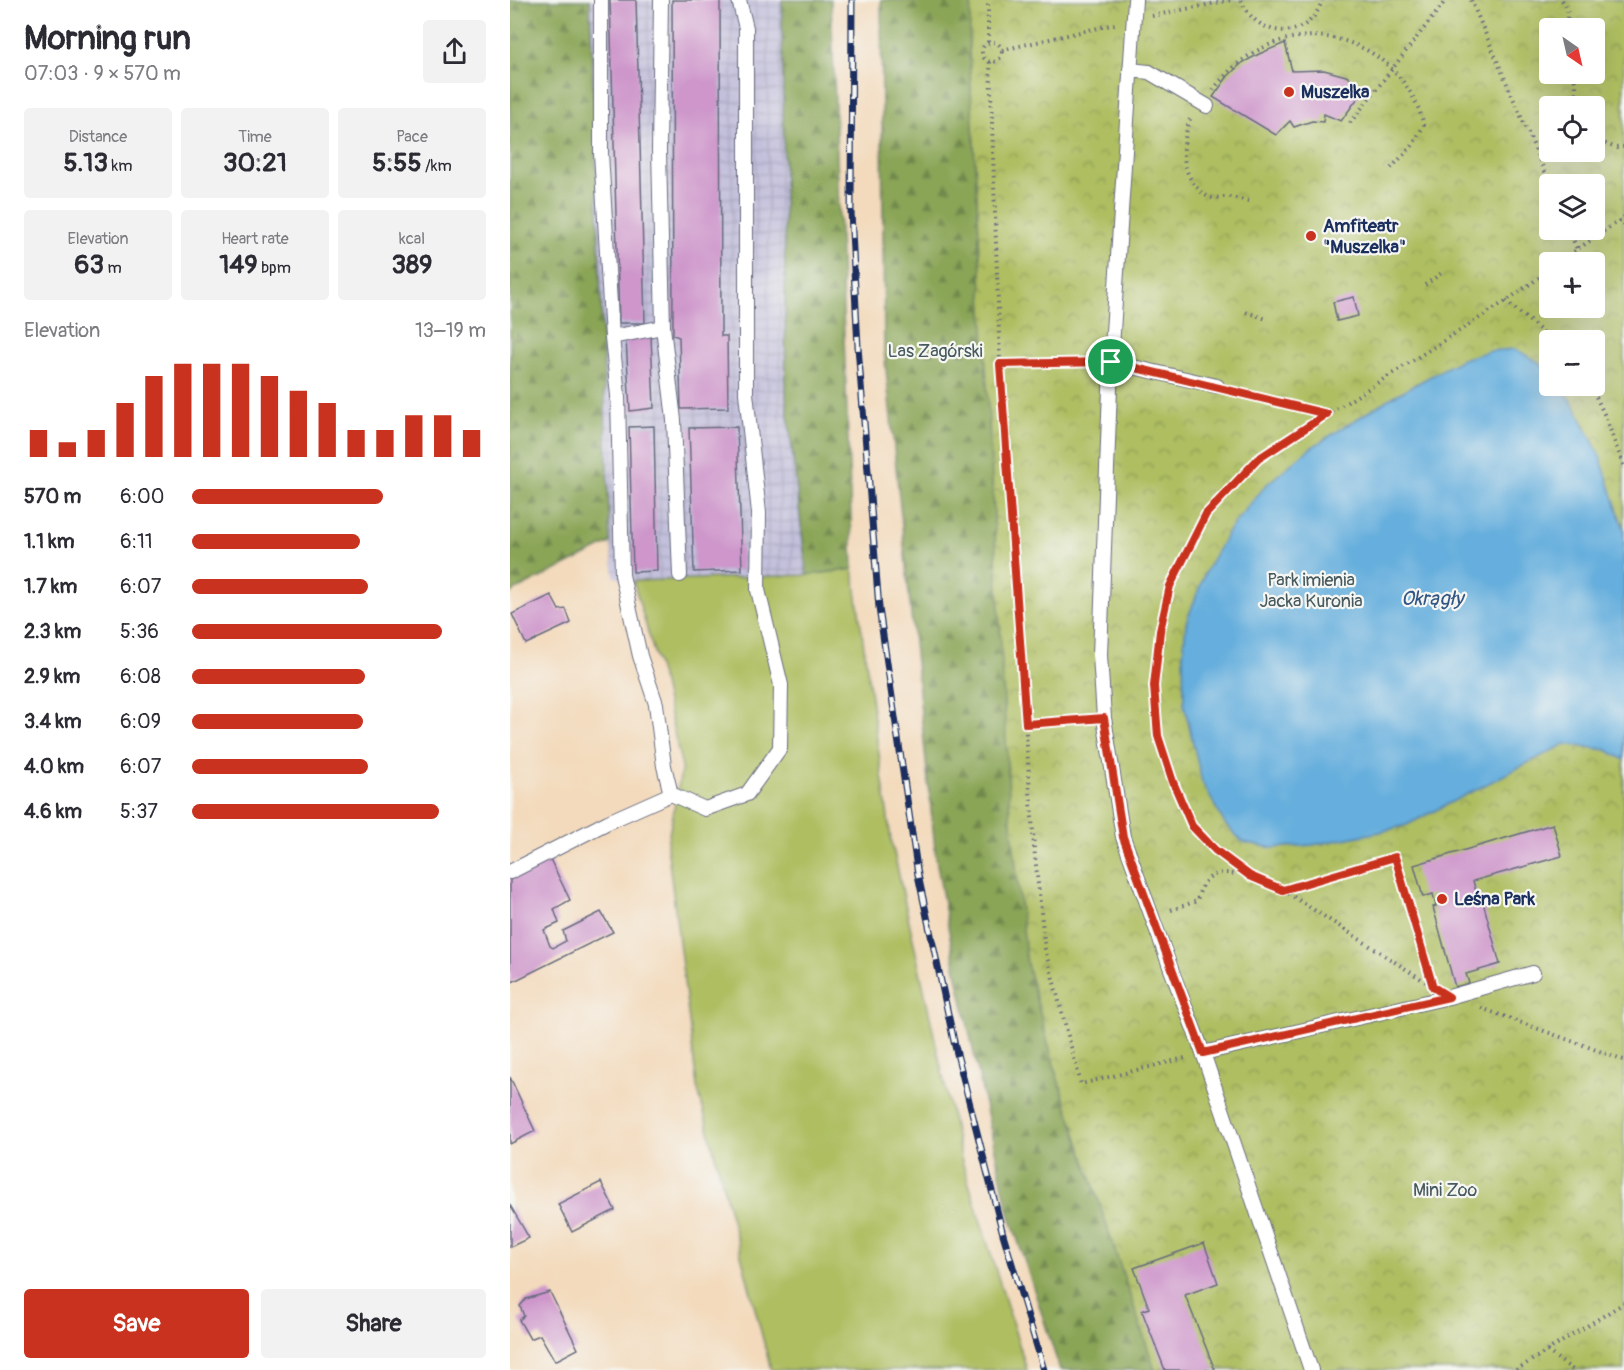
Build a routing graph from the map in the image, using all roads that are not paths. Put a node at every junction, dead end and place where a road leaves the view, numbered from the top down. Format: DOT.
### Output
graph roads {
  1 [pos="601,0"];
  2 [pos="661,0"];
  3 [pos="739,0"];
  4 [pos="1135,0"];
  5 [pos="1130,70"];
  6 [pos="1205,105"];
  7 [pos="663,327"];
  8 [pos="612,337"];
  9 [pos="1111,362"];
  10 [pos="1217,386"];
  11 [pos="680,575"];
  12 [pos="671,794"];
  13 [pos="510,872"];
  14 [pos="1533,973"];
  15 [pos="1203,1053"];
  16 [pos="1311,1370"];
  1 -- 8 [label="lane"];
  2 -- 7 [label="lane"];
  3 -- 12 [label="lane"];
  4 -- 5 [label="lane"];
  5 -- 6 [label="lane"];
  5 -- 9 [label="lane"];
  7 -- 8 [label="lane"];
  7 -- 11 [label="lane"];
  8 -- 12 [label="lane"];
  9 -- 10 [label="lane"];
  9 -- 15 [label="lane"];
  12 -- 13 [label="lane"];
  14 -- 15 [label="lane"];
  15 -- 16 [label="lane"];
}
